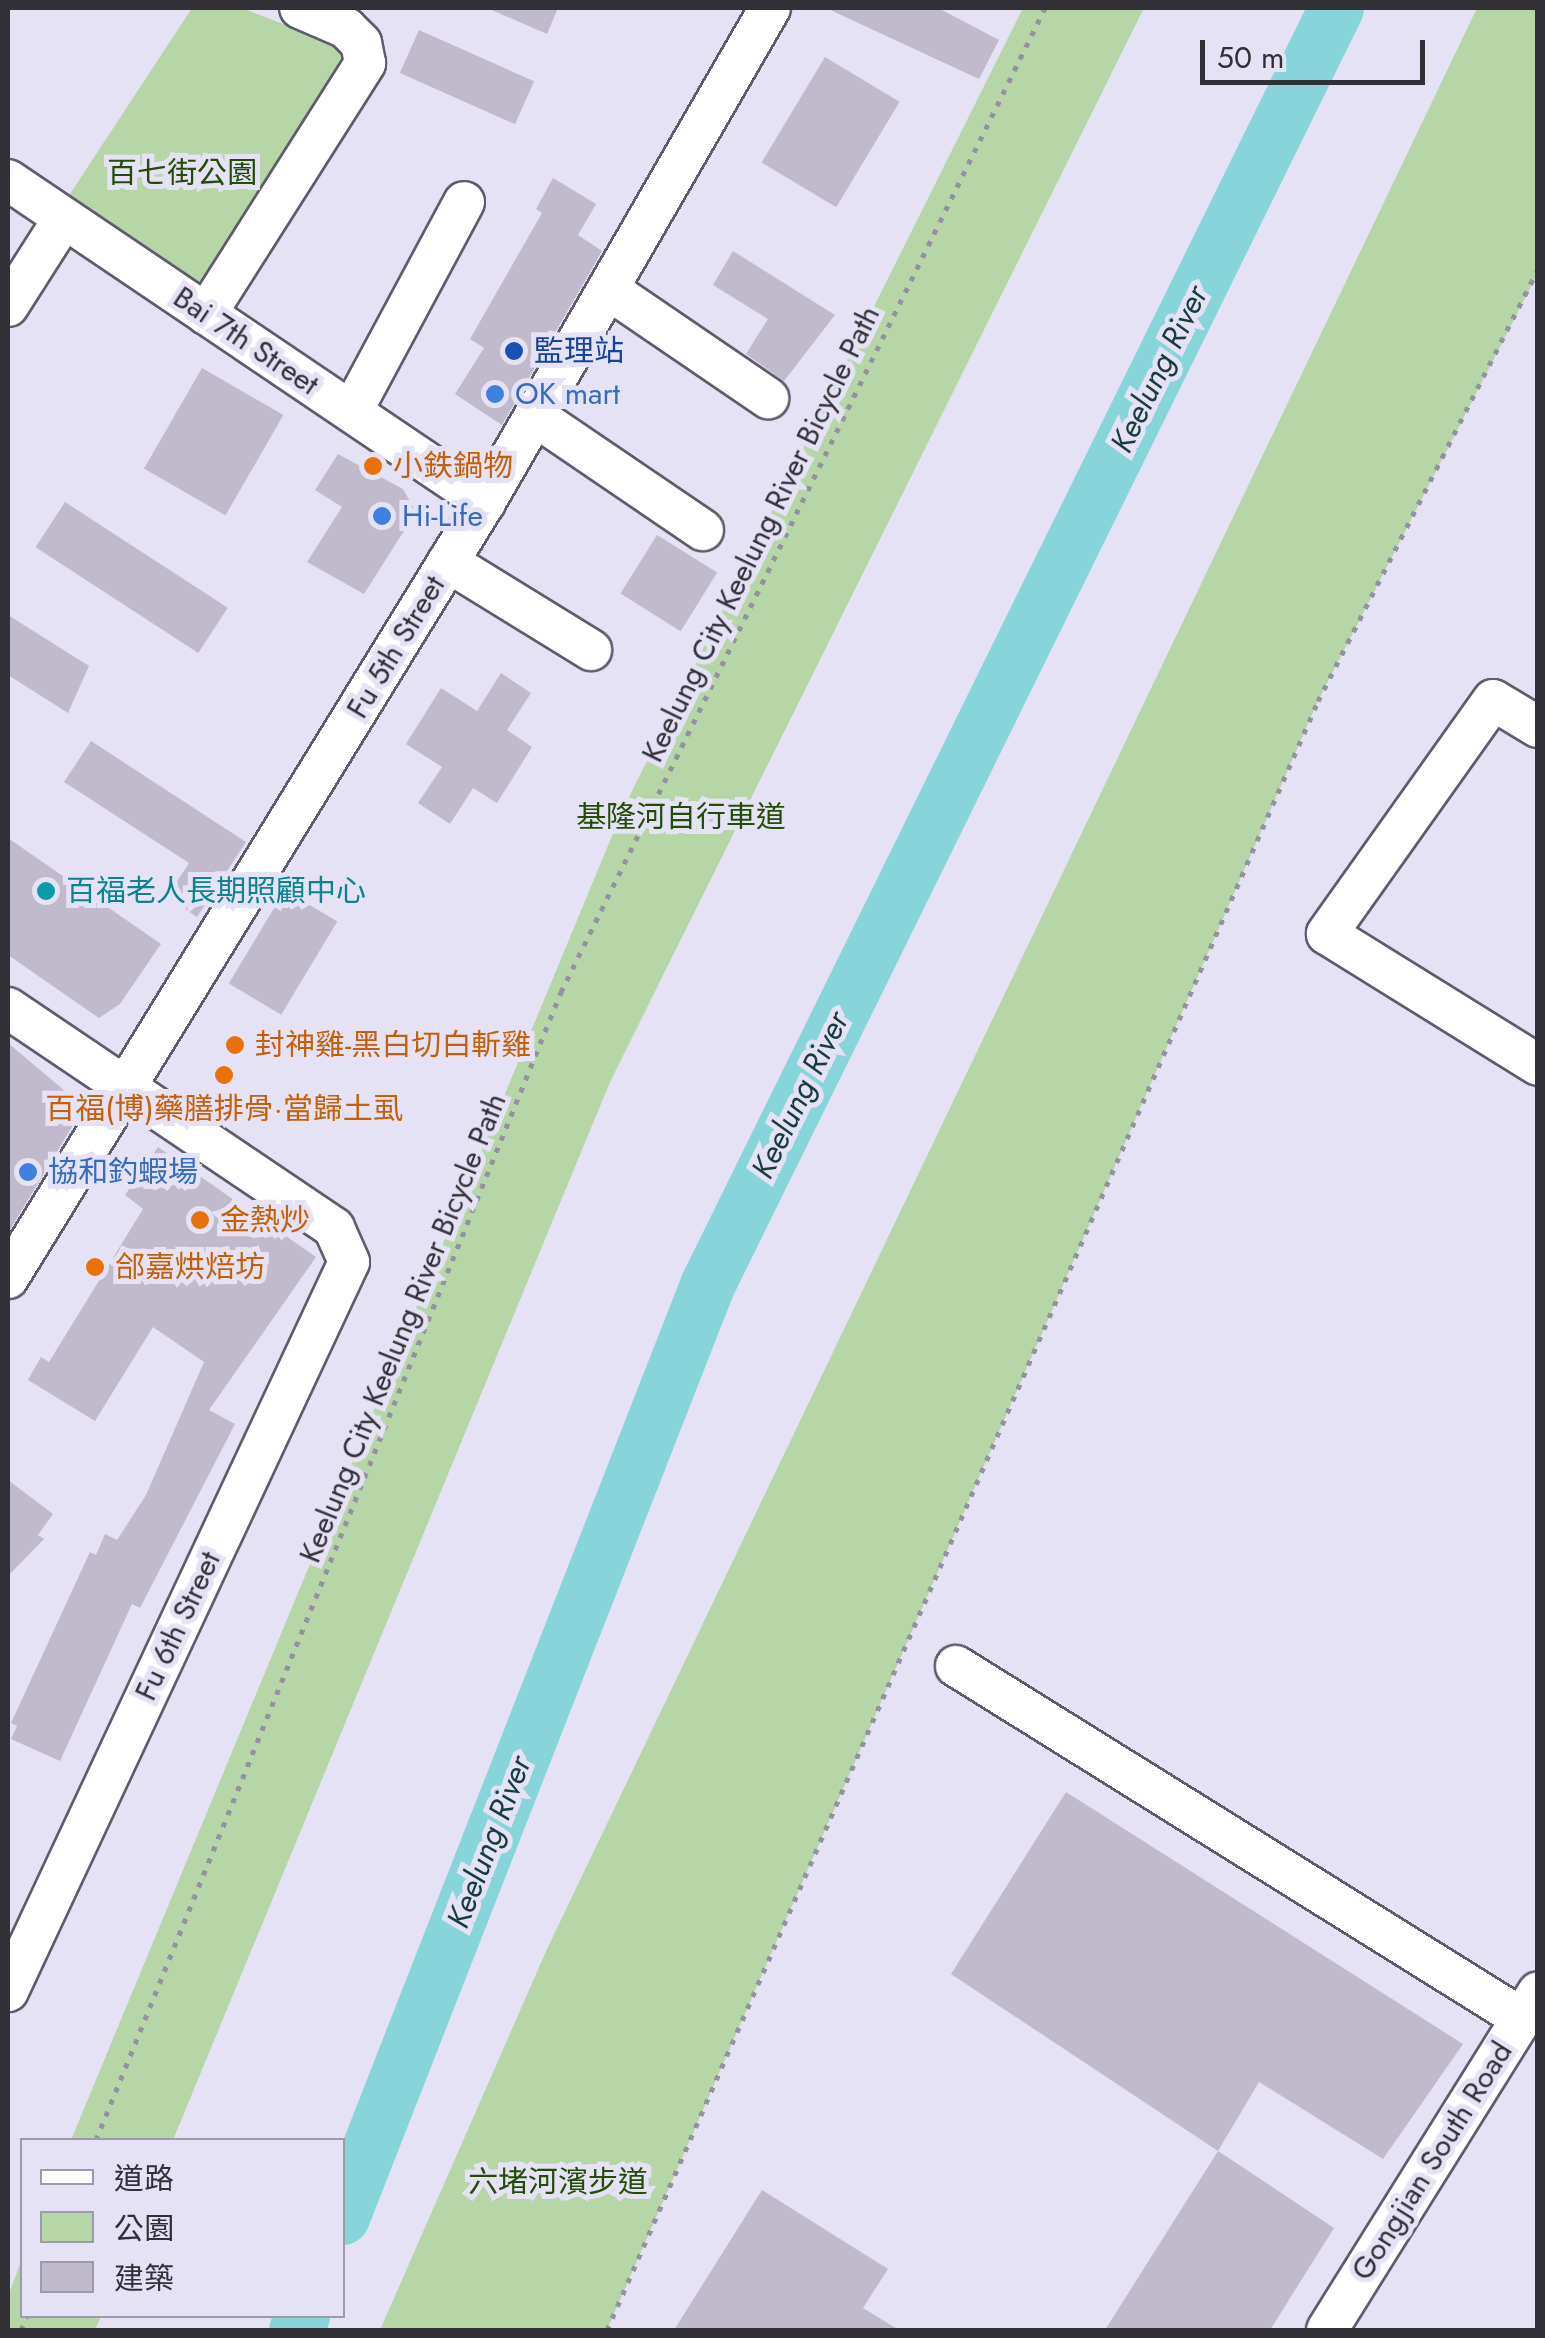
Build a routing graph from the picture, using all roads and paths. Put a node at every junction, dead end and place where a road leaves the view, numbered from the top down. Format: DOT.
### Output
graph roads {
  1 [pos="300,8"];
  2 [pos="770,8"];
  3 [pos="1045,8"];
  4 [pos="8,180"];
  5 [pos="464,202"];
  6 [pos="64,218"];
  7 [pos="1538,270"];
  8 [pos="608,289"];
  9 [pos="8,306"];
  10 [pos="206,314"];
  11 [pos="768,398"];
  12 [pos="352,412"];
  13 [pos="535,416"];
  14 [pos="485,502"];
  15 [pos="703,530"];
  16 [pos="448,562"];
  17 [pos="591,650"];
  18 [pos="1538,727"];
  19 [pos="8,1008"];
  20 [pos="1538,1064"];
  21 [pos="128,1087"];
  22 [pos="8,1278"];
  23 [pos="956,1666"];
  24 [pos="22,1919"];
  25 [pos="8,1991"];
  26 [pos="1529,2005"];
  27 [pos="97,2138"];
  28 [pos="607,2330"];
  29 [pos="1326,2330"];
  1 -- 10 [label="street"];
  2 -- 8 [label="street, Fu 5th Street"];
  3 -- 27 [label="path, Keelung City Keelung River Bicycle Path"];
  4 -- 6 [label="street, Bai 7th Street"];
  5 -- 12 [label="street"];
  6 -- 9 [label="street"];
  6 -- 10 [label="street, Bai 7th Street"];
  7 -- 28 [label="path"];
  8 -- 11 [label="street"];
  8 -- 13 [label="street, Fu 5th Street"];
  10 -- 12 [label="street, Bai 7th Street"];
  12 -- 14 [label="street, Bai 7th Street"];
  13 -- 14 [label="street, Fu 5th Street"];
  13 -- 15 [label="street"];
  14 -- 16 [label="street, Fu 5th Street"];
  16 -- 17 [label="street"];
  16 -- 21 [label="street, Fu 5th Street"];
  18 -- 20 [label="street"];
  19 -- 21 [label="street"];
  21 -- 22 [label="street, Fu 5th Street"];
  21 -- 24 [label="street, Fu 6th Street"];
  23 -- 26 [label="street"];
  24 -- 25 [label="street, Fu 6th Street"];
  26 -- 29 [label="street, Gongjian South Road"];
}
